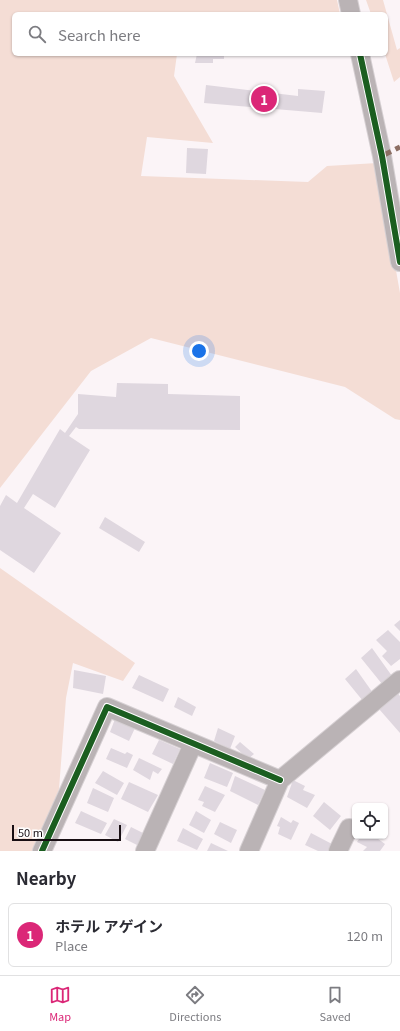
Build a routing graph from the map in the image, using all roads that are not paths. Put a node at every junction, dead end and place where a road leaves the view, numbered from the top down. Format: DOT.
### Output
graph roads {
  1 [pos="348,0"];
  2 [pos="351,12"];
  3 [pos="360,56"];
  4 [pos="400,262"];
  5 [pos="400,680"];
  6 [pos="193,744"];
  7 [pos="280,780"];
  8 [pos="348,828"];
  9 [pos="42,851"];
  10 [pos="145,851"];
  11 [pos="249,851"];
  12 [pos="338,851"];
  1 -- 2 [label="street"];
  3 -- 4 [label="street"];
  5 -- 7 [label="street"];
  6 -- 7 [label="street"];
  6 -- 9 [label="street"];
  6 -- 10 [label="street"];
  7 -- 11 [label="street"];
  8 -- 12 [label="street"];
}
